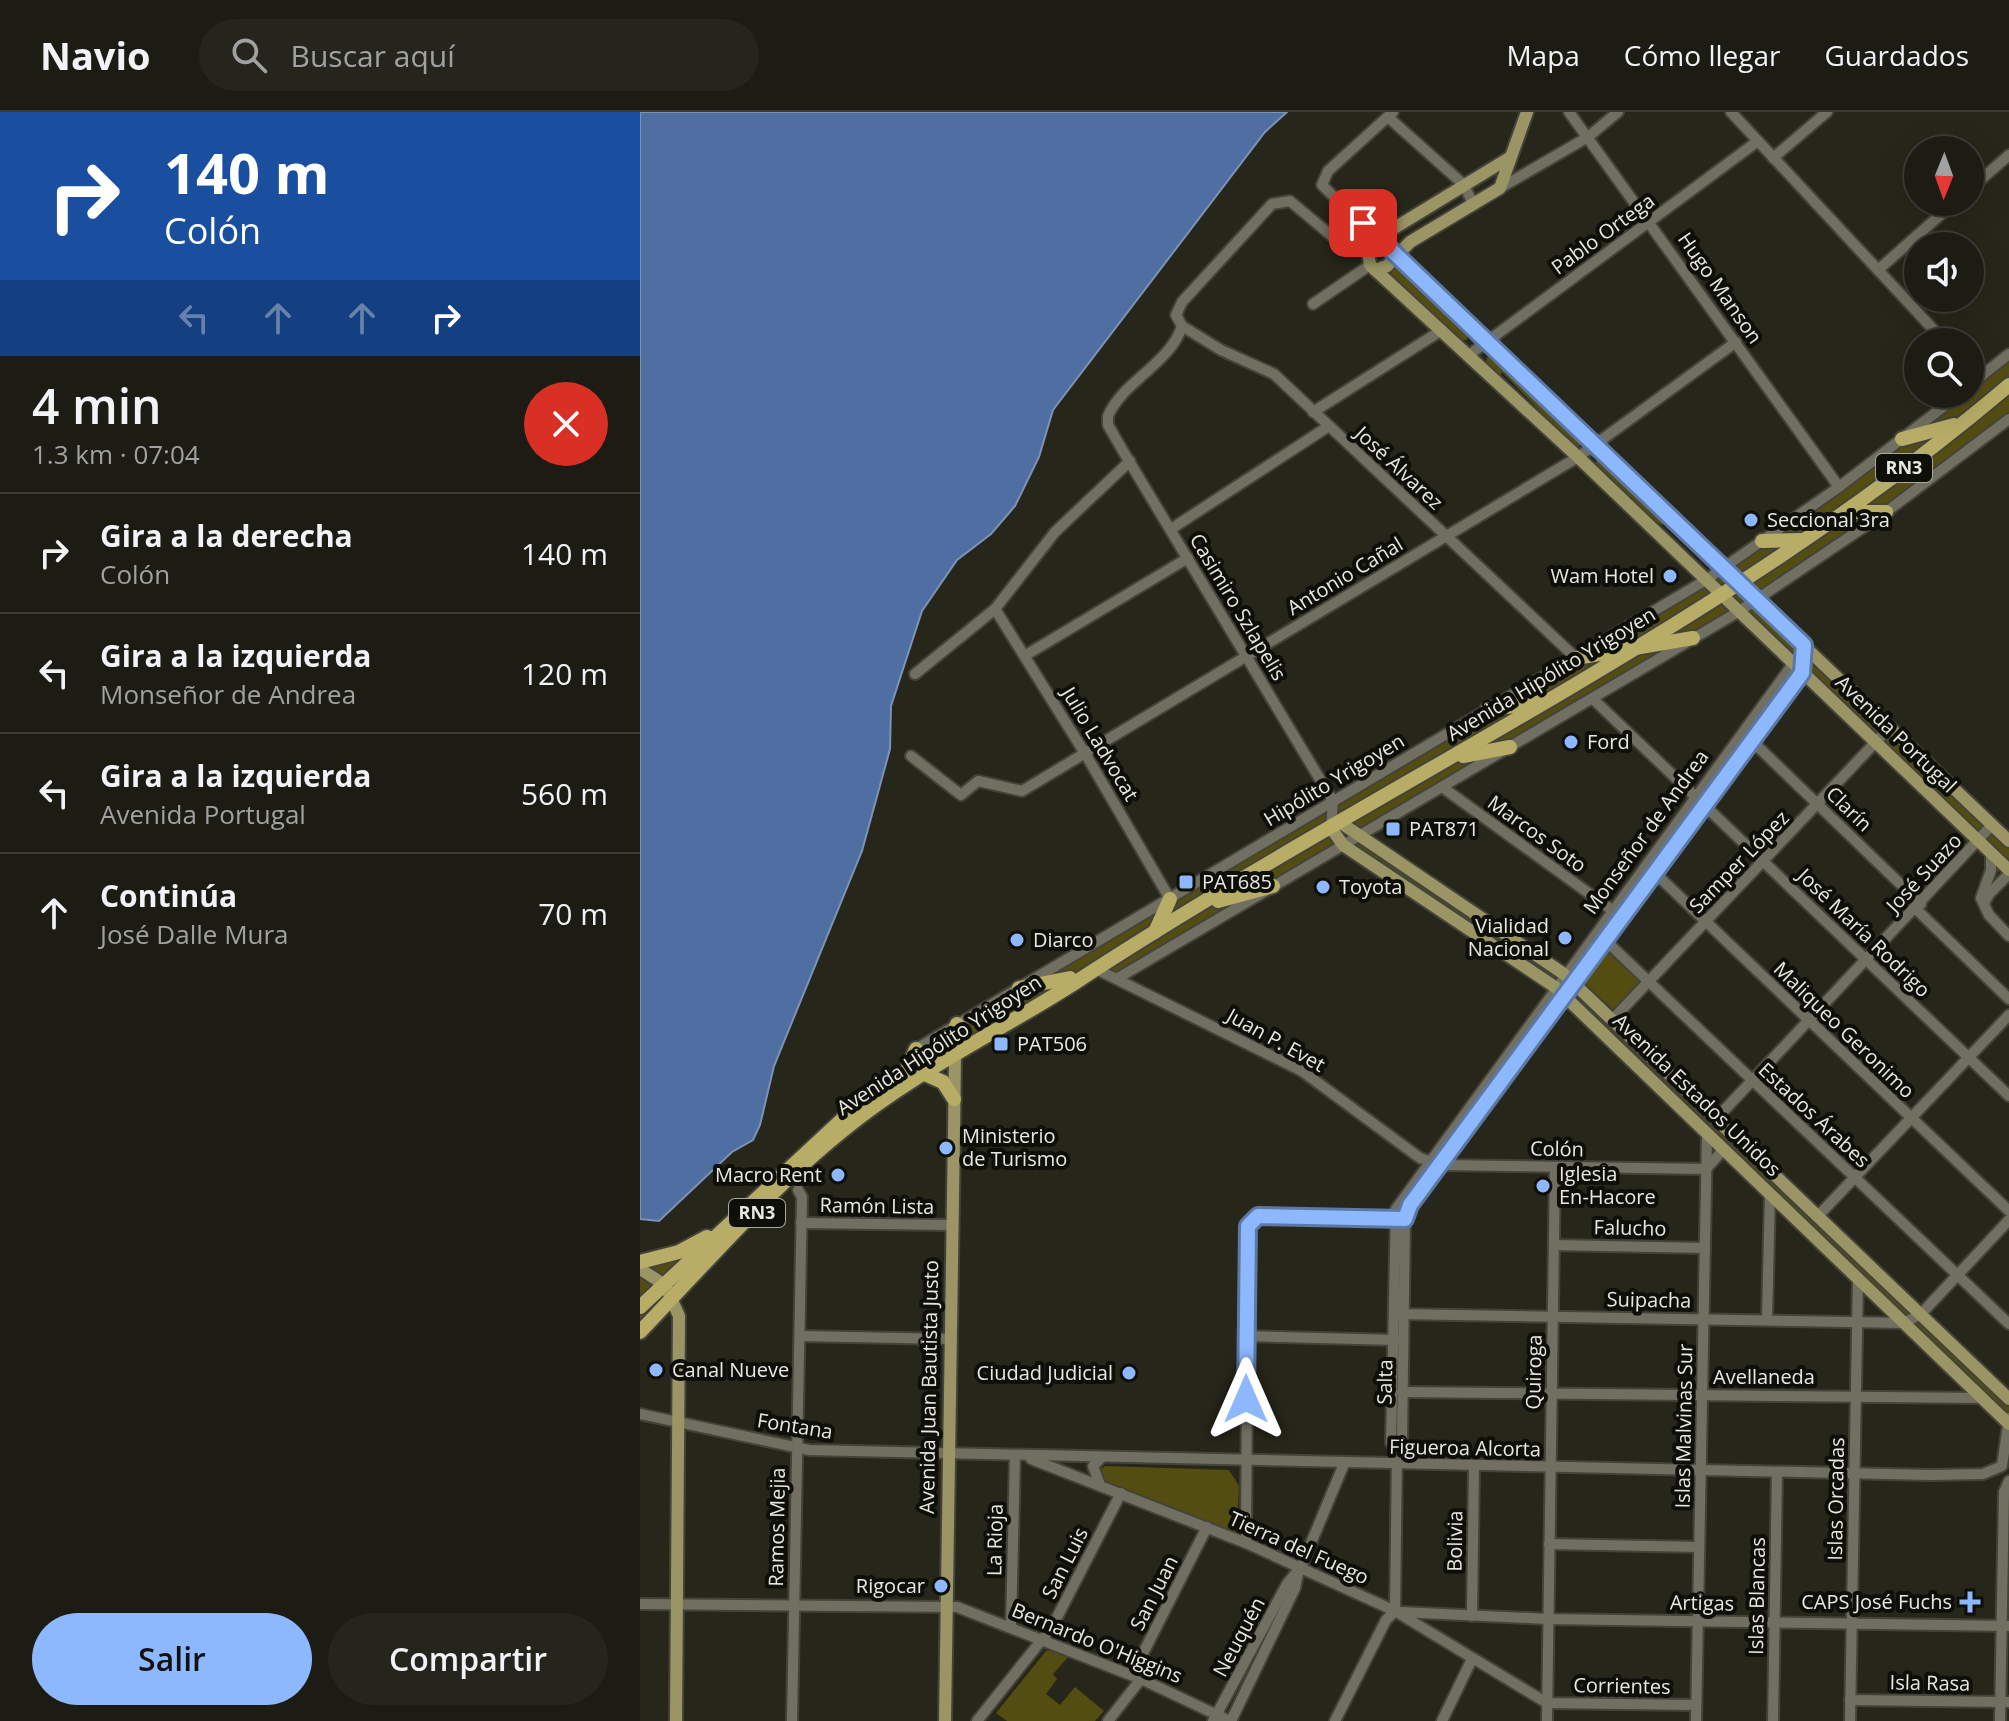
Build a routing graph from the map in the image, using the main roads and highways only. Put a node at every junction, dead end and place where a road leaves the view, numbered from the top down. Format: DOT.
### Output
graph roads {
  1 [pos="1527,112"];
  2 [pos="1509,158"];
  3 [pos="1396,258"];
  4 [pos="1371,262"];
  5 [pos="2009,385"];
  6 [pos="1962,423"];
  7 [pos="1902,439"];
  8 [pos="1845,512"];
  9 [pos="1886,512"];
  10 [pos="1805,540"];
  11 [pos="1762,541"];
  12 [pos="1738,584"];
  13 [pos="1720,595"];
  14 [pos="1693,638"];
  15 [pos="1631,651"];
  16 [pos="1576,658"];
  17 [pos="1546,701"];
  18 [pos="1487,710"];
  19 [pos="1510,747"];
  20 [pos="1450,758"];
  21 [pos="1336,826"];
  22 [pos="2009,841"];
  23 [pos="2009,872"];
  24 [pos="1273,886"];
  25 [pos="1170,899"];
  26 [pos="1198,906"];
  27 [pos="1155,932"];
  28 [pos="1094,968"];
  29 [pos="1070,978"];
  30 [pos="1019,988"];
  31 [pos="957,1024"];
  32 [pos="916,1049"];
  33 [pos="952,1050"];
  34 [pos="905,1074"];
  35 [pos="925,1074"];
  36 [pos="954,1099"];
  37 [pos="781,1188"];
  38 [pos="798,1190"];
  39 [pos="746,1208"];
  40 [pos="640,1262"];
  41 [pos="640,1269"];
  42 [pos="665,1284"];
  43 [pos="673,1298"];
  44 [pos="640,1307"];
  45 [pos="640,1332"];
  46 [pos="2009,1399"];
  47 [pos="2008,1421"];
  48 [pos="676,1721"];
  49 [pos="945,1721"];
  1 -- 2 [label="main road"];
  2 -- 3 [label="main road"];
  2 -- 4 [label="main road"];
  3 -- 4 [label="main road"];
  3 -- 12 [label="main road, Avenida Portugal"];
  4 -- 13 [label="main road, Avenida Portugal"];
  5 -- 6 [label="highway, Avenida Hipólito Yrigoyen / RN3"];
  6 -- 7 [label="highway"];
  6 -- 8 [label="highway, Avenida Hipólito Yrigoyen / RN3"];
  8 -- 9 [label="highway"];
  8 -- 10 [label="highway, Avenida Hipólito Yrigoyen / RN3"];
  10 -- 11 [label="highway"];
  10 -- 12 [label="highway, Avenida Hipólito Yrigoyen / RN3"];
  12 -- 13 [label="highway, Avenida Hipólito Yrigoyen / RN3"];
  12 -- 22 [label="main road, Avenida Portugal"];
  13 -- 15 [label="highway, Avenida Hipólito Yrigoyen / RN3"];
  13 -- 23 [label="main road, Avenida Portugal"];
  14 -- 15 [label="highway"];
  15 -- 16 [label="highway"];
  15 -- 17 [label="highway, Avenida Hipólito Yrigoyen / RN3"];
  17 -- 18 [label="highway"];
  17 -- 20 [label="highway, Avenida Hipólito Yrigoyen / RN3"];
  19 -- 20 [label="highway"];
  20 -- 21 [label="highway, Avenida Hipólito Yrigoyen / RN3"];
  21 -- 26 [label="highway, Avenida Hipólito Yrigoyen / RN3"];
  21 -- 46 [label="main road, Avenida Estados Unidos"];
  21 -- 47 [label="main road, Avenida Estados Unidos"];
  24 -- 26 [label="highway"];
  25 -- 27 [label="highway"];
  26 -- 27 [label="highway, Avenida Hipólito Yrigoyen / RN3"];
  27 -- 28 [label="highway, Avenida Hipólito Yrigoyen / RN3"];
  28 -- 29 [label="highway, Avenida Hipólito Yrigoyen / RN3"];
  28 -- 33 [label="highway, Avenida Hipólito Yrigoyen / RN3"];
  29 -- 30 [label="highway"];
  29 -- 33 [label="highway, Avenida Hipólito Yrigoyen / RN3"];
  31 -- 33 [label="highway"];
  32 -- 34 [label="highway"];
  33 -- 34 [label="highway, Avenida Hipólito Yrigoyen / RN3"];
  33 -- 35 [label="highway, Avenida Hipólito Yrigoyen / RN3"];
  33 -- 36 [label="main road, Avenida Juan Bautista Justo"];
  34 -- 39 [label="highway, Avenida Hipólito Yrigoyen / RN3"];
  35 -- 36 [label="highway"];
  35 -- 37 [label="highway, Avenida Hipólito Yrigoyen / RN3"];
  36 -- 49 [label="main road, Avenida Juan Bautista Justo"];
  37 -- 38 [label="highway"];
  37 -- 43 [label="highway, Avenida Hipólito Yrigoyen / RN3"];
  39 -- 40 [label="highway, RN3"];
  39 -- 42 [label="highway"];
  41 -- 42 [label="main road"];
  42 -- 43 [label="main road"];
  42 -- 44 [label="highway"];
  43 -- 45 [label="highway, Avenida Hipólito Yrigoyen / RN3"];
  43 -- 48 [label="main road"];
}
